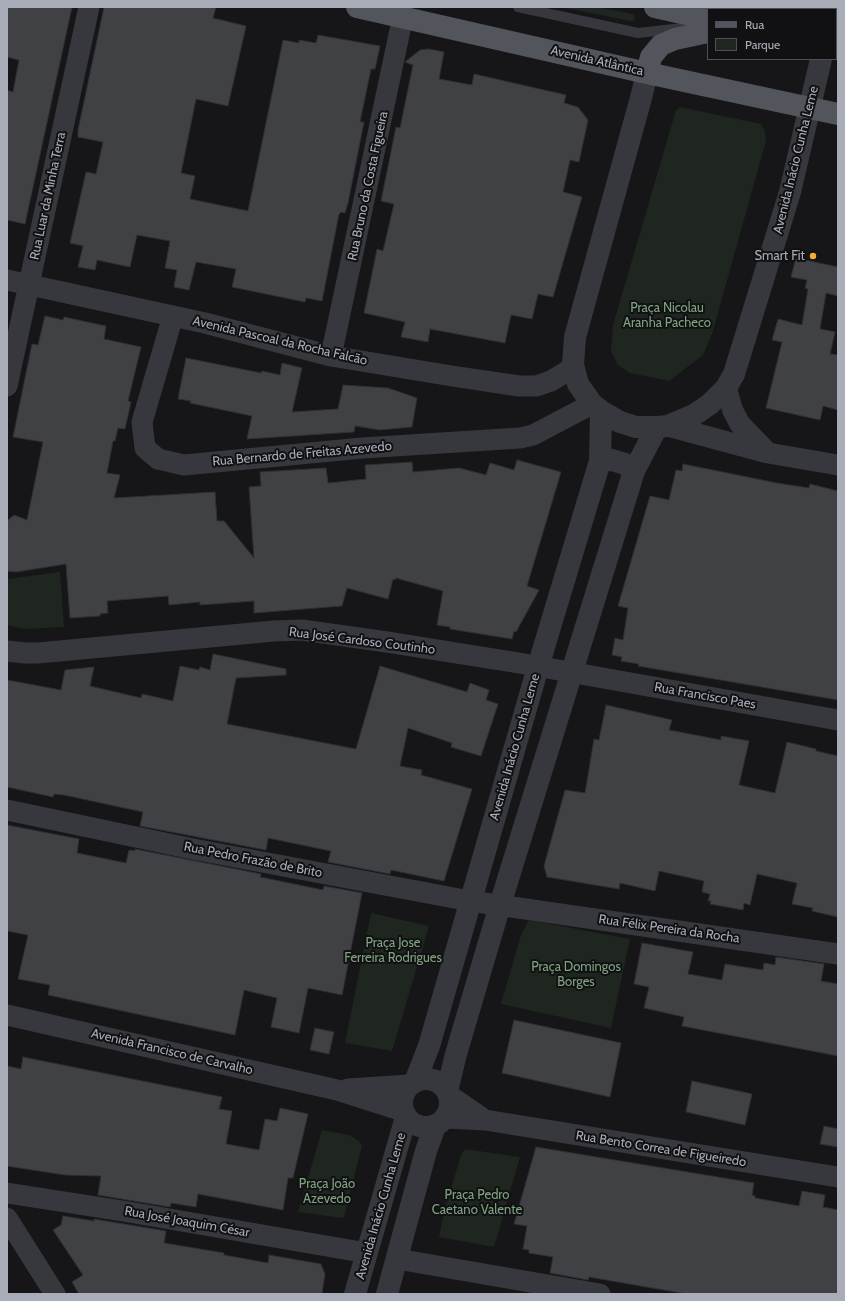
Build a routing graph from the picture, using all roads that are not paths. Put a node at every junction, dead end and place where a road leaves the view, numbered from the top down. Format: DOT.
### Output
graph roads {
  1 [pos="89,7"];
  2 [pos="357,7"];
  3 [pos="518,7"];
  4 [pos="658,7"];
  5 [pos="403,16"];
  6 [pos="707,19"];
  7 [pos="707,25"];
  8 [pos="707,32"];
  9 [pos="821,60"];
  10 [pos="647,73"];
  11 [pos="810,108"];
  12 [pos="838,114"];
  13 [pos="7,280"];
  14 [pos="28,285"];
  15 [pos="173,316"];
  16 [pos="331,356"];
  17 [pos="576,376"];
  18 [pos="7,386"];
  19 [pos="726,388"];
  20 [pos="596,407"];
  21 [pos="662,426"];
  22 [pos="768,453"];
  23 [pos="600,461"];
  24 [pos="838,465"];
  25 [pos="634,471"];
  26 [pos="7,651"];
  27 [pos="538,667"];
  28 [pos="571,674"];
  29 [pos="838,720"];
  30 [pos="7,810"];
  31 [pos="470,901"];
  32 [pos="500,905"];
  33 [pos="838,954"];
  34 [pos="7,1015"];
  35 [pos="412,1083"];
  36 [pos="337,1090"];
  37 [pos="449,1093"];
  38 [pos="404,1114"];
  39 [pos="485,1120"];
  40 [pos="441,1122"];
  41 [pos="838,1177"];
  42 [pos="7,1193"];
  43 [pos="7,1218"];
  44 [pos="367,1253"];
  45 [pos="397,1259"];
  46 [pos="55,1294"];
  47 [pos="355,1294"];
  48 [pos="387,1294"];
  49 [pos="600,1294"];
  1 -- 14 [label="street, Rua Luar da Minha Terra"];
  2 -- 5 [label="main road, Avenida Atlântica"];
  3 -- 7 [label="lane"];
  4 -- 6 [label="main road"];
  5 -- 10 [label="main road, Avenida Atlântica"];
  5 -- 16 [label="street, Rua Bruno da Costa Figueira"];
  8 -- 10 [label="main road"];
  9 -- 11 [label="street, Avenida Inácio Cunha Leme"];
  10 -- 11 [label="main road, Avenida Atlântica"];
  10 -- 17 [label="street"];
  11 -- 12 [label="main road, Avenida Atlântica"];
  11 -- 19 [label="street, Avenida Inácio Cunha Leme"];
  13 -- 14 [label="street, Avenida Pascoal da Rocha Falcão"];
  14 -- 15 [label="street, Avenida Pascoal da Rocha Falcão"];
  14 -- 18 [label="street, Rua Luar da Minha Terra"];
  15 -- 16 [label="street, Avenida Pascoal da Rocha Falcão"];
  15 -- 20 [label="street, Rua Bernardo de Freitas Azevedo"];
  16 -- 17 [label="street, Avenida Pascoal da Rocha Falcão"];
  17 -- 20 [label="street, Avenida Inácio Cunha Leme"];
  19 -- 21 [label="street, Avenida Inácio Cunha Leme"];
  19 -- 22 [label="street"];
  20 -- 21 [label="street, Avenida Inácio Cunha Leme"];
  20 -- 23 [label="street, Avenida Inácio Cunha Leme"];
  21 -- 22 [label="street"];
  21 -- 25 [label="street"];
  22 -- 24 [label="street"];
  23 -- 25 [label="street"];
  23 -- 27 [label="street, Avenida Inácio Cunha Leme"];
  25 -- 28 [label="street"];
  26 -- 27 [label="street, Rua José Cardoso Coutinho"];
  27 -- 28 [label="street, Rua José Cardoso Coutinho"];
  27 -- 31 [label="street, Avenida Inácio Cunha Leme"];
  28 -- 29 [label="street, Rua Francisco Paes"];
  28 -- 32 [label="street"];
  30 -- 31 [label="street, Rua Pedro Frazão de Brito"];
  31 -- 32 [label="street, Rua Pedro Frazão de Brito"];
  31 -- 35 [label="street, Avenida Inácio Cunha Leme"];
  32 -- 33 [label="street, Rua Félix Pereira da Rocha"];
  32 -- 37 [label="street"];
  34 -- 36 [label="street, Avenida Francisco de Carvalho"];
  35 -- 36 [label="street, Avenida Francisco de Carvalho"];
  35 -- 37 [label="street"];
  35 -- 38 [label="street"];
  36 -- 38 [label="street, Avenida Francisco de Carvalho"];
  37 -- 39 [label="street, Rua Bento Correa de Figueiredo"];
  37 -- 40 [label="street"];
  38 -- 40 [label="street"];
  38 -- 44 [label="street, Avenida Inácio Cunha Leme"];
  39 -- 40 [label="street, Rua Bento Correa de Figueiredo"];
  39 -- 41 [label="street, Rua Bento Correa de Figueiredo"];
  40 -- 45 [label="street"];
  42 -- 44 [label="street, Rua José Joaquim César"];
  43 -- 46 [label="street"];
  44 -- 47 [label="street, Avenida Inácio Cunha Leme"];
  45 -- 48 [label="street"];
  45 -- 49 [label="street"];
}
